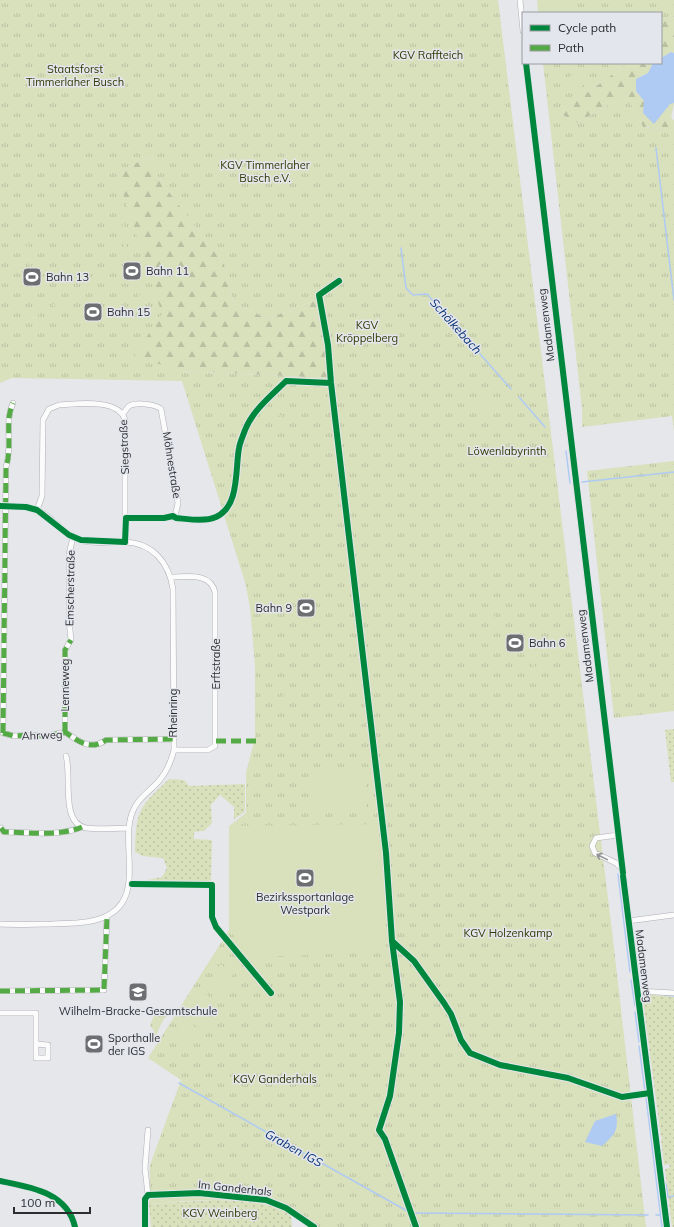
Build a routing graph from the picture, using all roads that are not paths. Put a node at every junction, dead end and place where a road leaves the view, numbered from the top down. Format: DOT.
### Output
graph roads {
  1 [pos="520,0"];
  2 [pos="522,21"];
  3 [pos="526,64"];
  4 [pos="13,403"];
  5 [pos="123,414"];
  6 [pos="3,506"];
  7 [pos="37,510"];
  8 [pos="126,518"];
  9 [pos="73,537"];
  10 [pos="126,542"];
  11 [pos="170,577"];
  12 [pos="71,640"];
  13 [pos="65,732"];
  14 [pos="2,734"];
  15 [pos="173,739"];
  16 [pos="174,750"];
  17 [pos="66,756"];
  18 [pos="82,827"];
  19 [pos="2,828"];
  20 [pos="129,828"];
  21 [pos="618,835"];
  22 [pos="622,870"];
  23 [pos="674,915"];
  24 [pos="107,916"];
  25 [pos="628,921"];
  26 [pos="0,924"];
  27 [pos="0,991"];
  28 [pos="637,991"];
  29 [pos="674,993"];
  30 [pos="0,1013"];
  31 [pos="36,1044"];
  32 [pos="148,1130"];
  33 [pos="0,1181"];
  34 [pos="148,1195"];
  35 [pos="75,1227"];
  36 [pos="145,1227"];
  37 [pos="314,1227"];
  38 [pos="666,1227"];
  1 -- 2 [label="street"];
  3 -- 21 [label="street, Madamenweg"];
  4 -- 6 [label="street"];
  5 -- 7 [label="street, Siegstraße"];
  5 -- 8 [label="street, Siegstraße"];
  5 -- 8 [label="street, Möhnestraße"];
  6 -- 7 [label="street, Rheinring"];
  6 -- 14 [label="street"];
  7 -- 9 [label="street, Rheinring"];
  8 -- 10 [label="street, Siegstraße"];
  9 -- 10 [label="street, Rheinring"];
  9 -- 12 [label="street, Emscherstraße"];
  10 -- 11 [label="street, Rheinring"];
  11 -- 15 [label="street, Rheinring"];
  11 -- 16 [label="street, Erftstraße"];
  12 -- 13 [label="street, Lenneweg"];
  13 -- 14 [label="street, Ahrweg"];
  13 -- 15 [label="street, Ahrweg"];
  15 -- 16 [label="street, Rheinring"];
  16 -- 20 [label="street, Rheinring"];
  17 -- 18 [label="street"];
  18 -- 19 [label="street"];
  18 -- 20 [label="street"];
  20 -- 24 [label="street, Rheinring"];
  21 -- 22 [label="street, Madamenweg"];
  22 -- 21 [label="street, one-way"];
  22 -- 25 [label="street, Madamenweg"];
  23 -- 25 [label="street"];
  24 -- 26 [label="street, Rheinring"];
  24 -- 27 [label="street"];
  25 -- 28 [label="street, Madamenweg"];
  28 -- 29 [label="street"];
  28 -- 38 [label="street, Madamenweg"];
  30 -- 31 [label="street"];
  32 -- 34 [label="street"];
  33 -- 35 [label="street"];
  34 -- 36 [label="street"];
  34 -- 37 [label="street, Im Ganderhals"];
}
